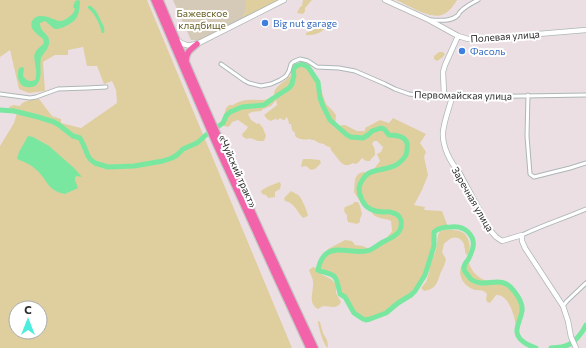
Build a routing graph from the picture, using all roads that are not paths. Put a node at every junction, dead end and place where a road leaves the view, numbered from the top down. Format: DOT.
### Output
graph roads {
  1 [pos="154,0"];
  2 [pos="160,0"];
  3 [pos="284,0"];
  4 [pos="385,0"];
  5 [pos="478,0"];
  6 [pos="429,20"];
  7 [pos="586,30"];
  8 [pos="458,36"];
  9 [pos="177,40"];
  10 [pos="197,44"];
  11 [pos="187,63"];
  12 [pos="221,64"];
  13 [pos="106,87"];
  14 [pos="0,94"];
  15 [pos="444,94"];
  16 [pos="528,95"];
  17 [pos="586,95"];
  18 [pos="207,117"];
  19 [pos="216,139"];
  20 [pos="586,163"];
  21 [pos="586,209"];
  22 [pos="522,235"];
  23 [pos="586,283"];
  24 [pos="563,306"];
  25 [pos="575,347"];
  26 [pos="309,348"];
  27 [pos="315,348"];
  1 -- 18 [label="highway, «Чуйский тракт»"];
  2 -- 9 [label="highway, «Чуйский тракт»"];
  3 -- 10 [label="street"];
  4 -- 6 [label="street, Полевая улица"];
  5 -- 6 [label="street"];
  6 -- 8 [label="street, Полевая улица"];
  7 -- 8 [label="street, Полевая улица"];
  8 -- 15 [label="street"];
  9 -- 10 [label="street"];
  9 -- 11 [label="highway, «Чуйский тракт»"];
  10 -- 11 [label="highway"];
  11 -- 18 [label="highway, «Чуйский тракт»"];
  12 -- 15 [label="street, Первомайская улица"];
  13 -- 14 [label="street"];
  15 -- 16 [label="street, Первомайская улица"];
  15 -- 22 [label="street, Заречная улица"];
  16 -- 17 [label="street, Первомайская улица"];
  16 -- 20 [label="street"];
  18 -- 19 [label="highway, «Чуйский тракт»"];
  19 -- 26 [label="highway, «Чуйский тракт»"];
  19 -- 27 [label="highway, «Чуйский тракт»"];
  21 -- 22 [label="street, Заречная улица"];
  22 -- 24 [label="street"];
  23 -- 24 [label="street"];
  24 -- 25 [label="street"];
}
